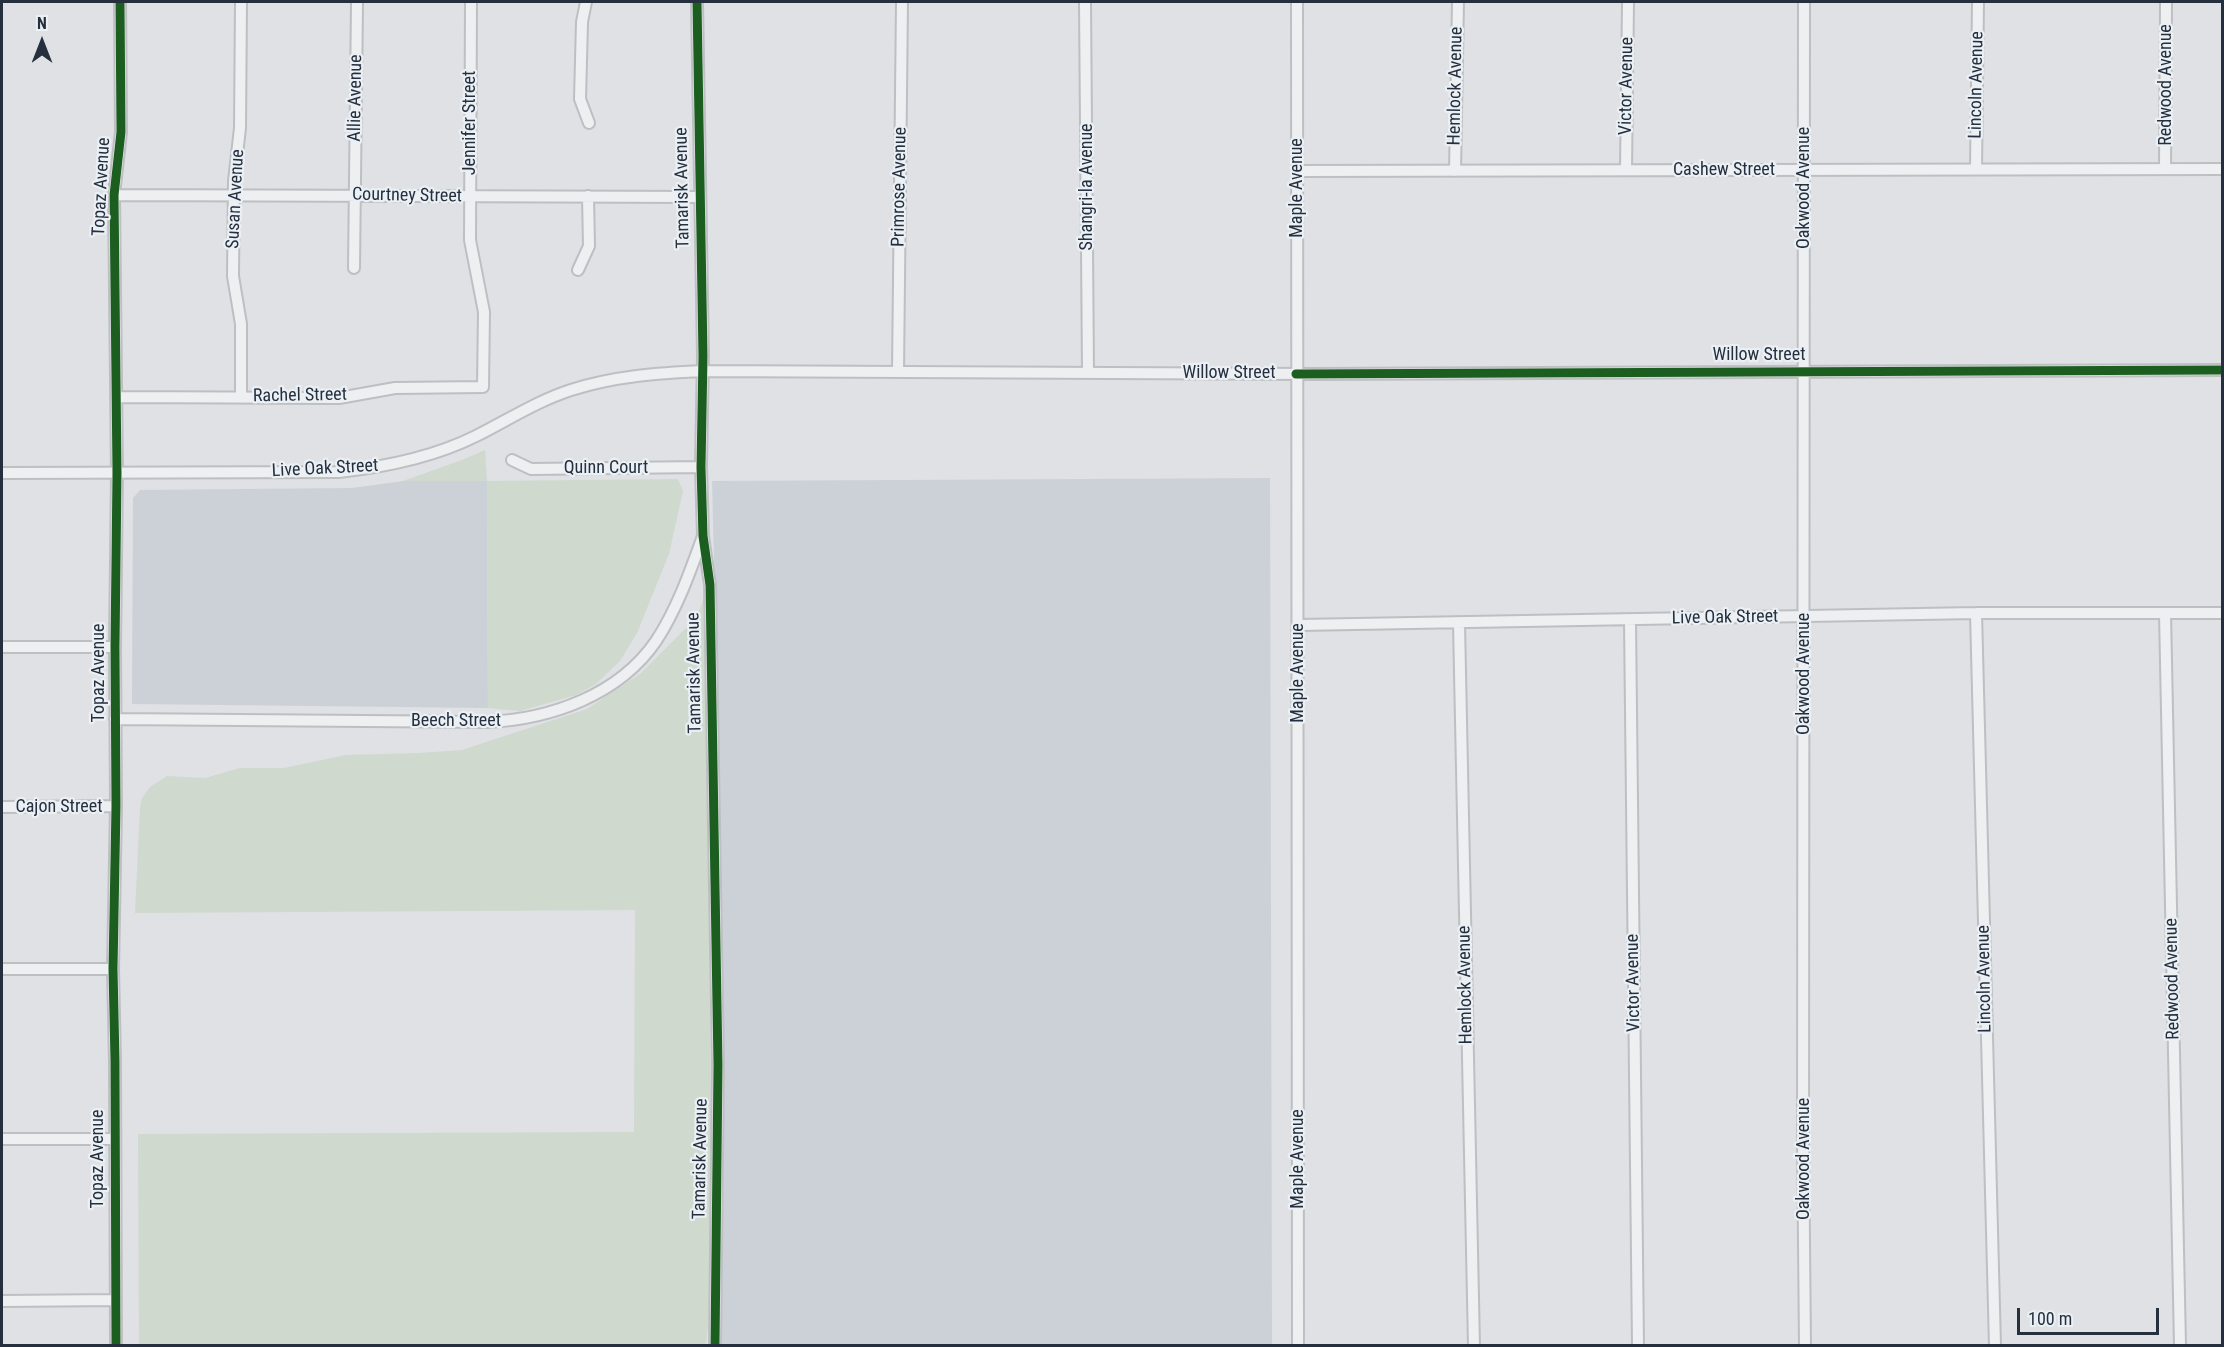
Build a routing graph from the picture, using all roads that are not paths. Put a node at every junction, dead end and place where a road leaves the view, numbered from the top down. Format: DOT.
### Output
graph roads {
  1 [pos="120,2"];
  2 [pos="241,2"];
  3 [pos="357,2"];
  4 [pos="471,2"];
  5 [pos="586,2"];
  6 [pos="697,2"];
  7 [pos="902,2"];
  8 [pos="1085,2"];
  9 [pos="1297,2"];
  10 [pos="1458,2"];
  11 [pos="1628,2"];
  12 [pos="1804,2"];
  13 [pos="1978,2"];
  14 [pos="2166,2"];
  15 [pos="590,123"];
  16 [pos="1976,169"];
  17 [pos="2165,169"];
  18 [pos="2223,169"];
  19 [pos="1626,170"];
  20 [pos="1805,170"];
  21 [pos="1298,171"];
  22 [pos="1455,171"];
  23 [pos="114,195"];
  24 [pos="233,195"];
  25 [pos="354,195"];
  26 [pos="469,196"];
  27 [pos="588,196"];
  28 [pos="700,197"];
  29 [pos="354,268"];
  30 [pos="578,270"];
  31 [pos="2223,370"];
  32 [pos="703,371"];
  33 [pos="1804,371"];
  34 [pos="898,372"];
  35 [pos="1088,372"];
  36 [pos="1296,374"];
  37 [pos="483,387"];
  38 [pos="241,396"];
  39 [pos="116,397"];
  40 [pos="512,459"];
  41 [pos="701,467"];
  42 [pos="2,472"];
  43 [pos="117,472"];
  44 [pos="703,536"];
  45 [pos="2165,612"];
  46 [pos="1976,613"];
  47 [pos="2223,613"];
  48 [pos="1804,617"];
  49 [pos="1630,620"];
  50 [pos="1459,624"];
  51 [pos="1299,625"];
  52 [pos="2,646"];
  53 [pos="115,647"];
  54 [pos="115,719"];
  55 [pos="116,806"];
  56 [pos="2,807"];
  57 [pos="2,969"];
  58 [pos="113,969"];
  59 [pos="2,1139"];
  60 [pos="115,1139"];
  61 [pos="115,1300"];
  62 [pos="2,1301"];
  63 [pos="116,1346"];
  64 [pos="715,1346"];
  65 [pos="1298,1346"];
  66 [pos="1474,1346"];
  67 [pos="1638,1346"];
  68 [pos="1805,1346"];
  69 [pos="1995,1346"];
  70 [pos="2180,1346"];
  1 -- 23 [label="street, Topaz Avenue"];
  2 -- 24 [label="street, Susan Avenue"];
  3 -- 25 [label="street, Allie Avenue"];
  4 -- 26 [label="street, Jennifer Street"];
  5 -- 15 [label="street"];
  6 -- 28 [label="street, Tamarisk Avenue"];
  7 -- 34 [label="street, Primrose Avenue"];
  8 -- 35 [label="street, Shangri-la Avenue"];
  9 -- 21 [label="street, Maple Avenue"];
  10 -- 22 [label="street, Hemlock Avenue"];
  11 -- 19 [label="street, Victor Avenue"];
  12 -- 20 [label="street, Oakwood Avenue"];
  13 -- 16 [label="street, Lincoln Avenue"];
  14 -- 17 [label="street, Redwood Avenue"];
  16 -- 17 [label="street, Cashew Street"];
  16 -- 20 [label="street, Cashew Street"];
  17 -- 18 [label="street, Cashew Street"];
  19 -- 20 [label="street, Cashew Street"];
  19 -- 22 [label="street, Cashew Street"];
  20 -- 33 [label="street, Oakwood Avenue"];
  21 -- 22 [label="street, Cashew Street"];
  21 -- 36 [label="street, Maple Avenue"];
  23 -- 24 [label="street, Courtney Street"];
  23 -- 39 [label="street, Topaz Avenue"];
  24 -- 25 [label="street, Courtney Street"];
  24 -- 38 [label="street, Susan Avenue"];
  25 -- 26 [label="street, Courtney Street"];
  25 -- 29 [label="street, Allie Avenue"];
  26 -- 27 [label="street, Courtney Street"];
  26 -- 37 [label="street, Jennifer Street"];
  27 -- 28 [label="street, Courtney Street"];
  27 -- 30 [label="street"];
  28 -- 32 [label="street, Tamarisk Avenue"];
  31 -- 33 [label="street, Willow Street"];
  32 -- 34 [label="street, Willow Street"];
  32 -- 41 [label="street, Tamarisk Avenue"];
  32 -- 43 [label="street, Live Oak Street"];
  33 -- 36 [label="street, Willow Street"];
  33 -- 48 [label="street, Oakwood Avenue"];
  34 -- 35 [label="street, Willow Street"];
  35 -- 36 [label="street, Willow Street"];
  36 -- 51 [label="street, Maple Avenue"];
  37 -- 38 [label="street, Rachel Street"];
  38 -- 39 [label="street, Rachel Street"];
  39 -- 43 [label="street, Topaz Avenue"];
  40 -- 41 [label="street, Quinn Court"];
  41 -- 44 [label="street, Tamarisk Avenue"];
  42 -- 43 [label="street, Live Oak Street"];
  43 -- 53 [label="street, Topaz Avenue"];
  44 -- 54 [label="street, Beech Street"];
  44 -- 64 [label="street, Tamarisk Avenue"];
  45 -- 46 [label="street, Live Oak Street"];
  45 -- 47 [label="street, Live Oak Street"];
  45 -- 70 [label="street, Redwood Avenue"];
  46 -- 48 [label="street, Live Oak Street"];
  46 -- 69 [label="street, Lincoln Avenue"];
  48 -- 49 [label="street, Live Oak Street"];
  48 -- 68 [label="street, Oakwood Avenue"];
  49 -- 50 [label="street, Live Oak Street"];
  49 -- 67 [label="street, Victor Avenue"];
  50 -- 51 [label="street, Live Oak Street"];
  50 -- 66 [label="street, Hemlock Avenue"];
  51 -- 65 [label="street, Maple Avenue"];
  52 -- 53 [label="street"];
  53 -- 54 [label="street, Topaz Avenue"];
  54 -- 55 [label="street, Topaz Avenue"];
  55 -- 56 [label="street, Cajon Street"];
  55 -- 58 [label="street, Topaz Avenue"];
  57 -- 58 [label="street"];
  58 -- 60 [label="street, Topaz Avenue"];
  59 -- 60 [label="street"];
  60 -- 61 [label="street, Topaz Avenue"];
  61 -- 62 [label="street"];
  61 -- 63 [label="street, Topaz Avenue"];
}
